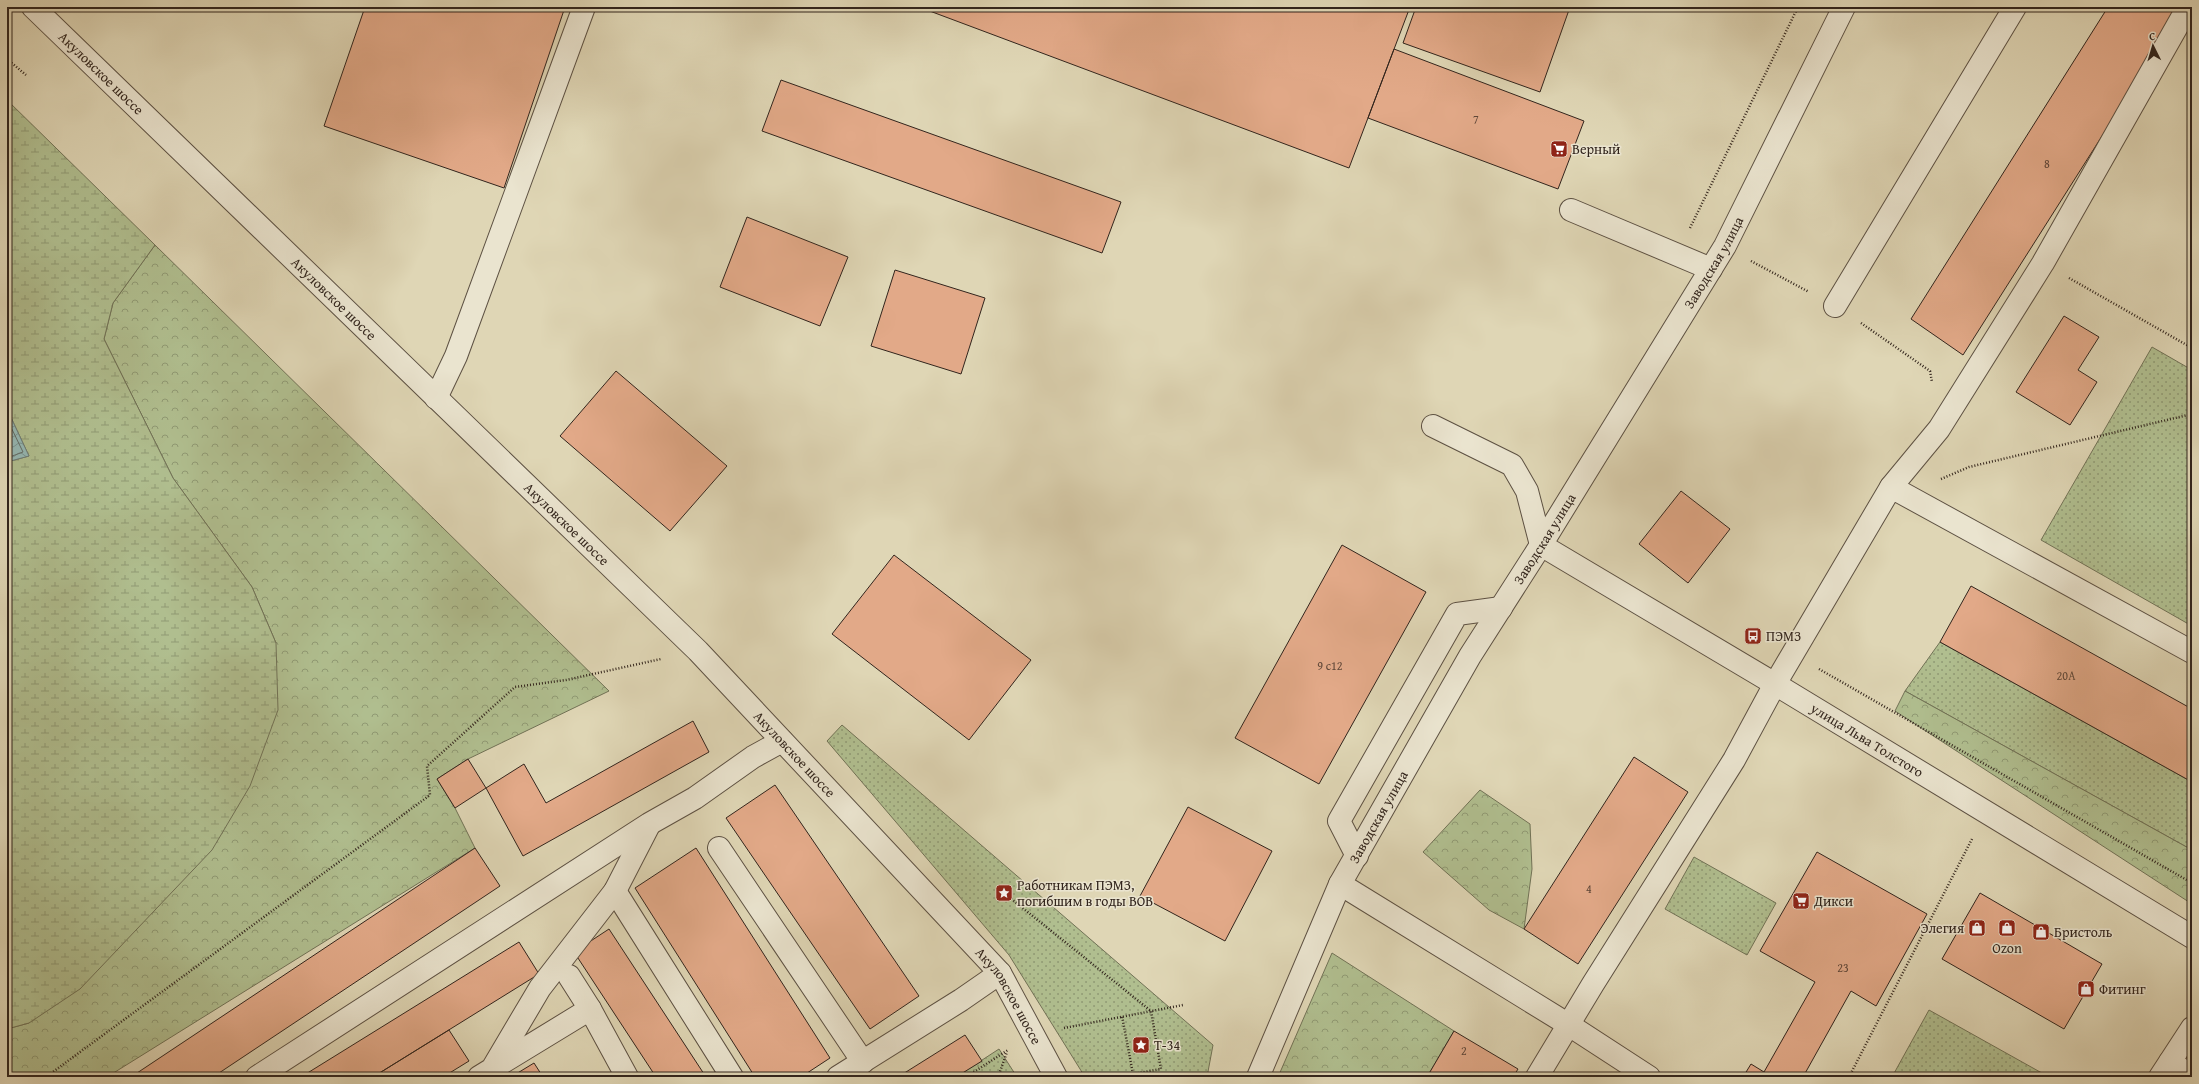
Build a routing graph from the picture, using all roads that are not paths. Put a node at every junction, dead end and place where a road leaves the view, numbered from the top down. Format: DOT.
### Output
graph roads {
  1 [pos="33,7"];
  2 [pos="584,7"];
  3 [pos="1844,7"];
  4 [pos="2015,7"];
  5 [pos="2188,7"];
  6 [pos="1571,210"];
  7 [pos="1711,269"];
  8 [pos="1835,306"];
  9 [pos="436,398"];
  10 [pos="1432,426"];
  11 [pos="1898,491"];
  12 [pos="1541,545"];
  13 [pos="1501,608"];
  14 [pos="2192,652"];
  15 [pos="1775,684"];
  16 [pos="782,740"];
  17 [pos="649,824"];
  18 [pos="719,848"];
  19 [pos="1357,856"];
  20 [pos="1340,884"];
  21 [pos="615,890"];
  22 [pos="2192,937"];
  23 [pos="1000,973"];
  24 [pos="568,976"];
  25 [pos="590,1008"];
  26 [pos="1569,1024"];
  27 [pos="2192,1028"];
  28 [pos="862,1062"];
  29 [pos="2165,1070"];
  30 [pos="2192,1076"];
  31 [pos="257,1077"];
  32 [pos="479,1077"];
  33 [pos="627,1077"];
  34 [pos="732,1077"];
  35 [pos="838,1077"];
  36 [pos="1056,1077"];
  37 [pos="1258,1077"];
  38 [pos="1537,1077"];
  39 [pos="1649,1077"];
  1 -- 9 [label="street, Акуловское шоссе"];
  2 -- 9 [label="street"];
  3 -- 7 [label="street, Заводская улица"];
  4 -- 8 [label="street"];
  5 -- 11 [label="street"];
  6 -- 7 [label="street"];
  7 -- 12 [label="street, Заводская улица"];
  9 -- 16 [label="street, Акуловское шоссе"];
  10 -- 12 [label="street"];
  11 -- 14 [label="street"];
  11 -- 15 [label="street"];
  12 -- 13 [label="street, Заводская улица"];
  12 -- 15 [label="street, улица Льва Толстого"];
  13 -- 19 [label="street, Заводская улица"];
  13 -- 19 [label="street"];
  15 -- 22 [label="street, улица Льва Толстого"];
  15 -- 26 [label="street"];
  16 -- 17 [label="street"];
  16 -- 23 [label="street, Акуловское шоссе"];
  17 -- 21 [label="street"];
  17 -- 31 [label="street"];
  18 -- 28 [label="street"];
  19 -- 20 [label="street, Заводская улица"];
  20 -- 26 [label="street"];
  20 -- 37 [label="street, Заводская улица"];
  21 -- 32 [label="street"];
  21 -- 34 [label="street"];
  23 -- 28 [label="street"];
  23 -- 36 [label="street, Акуловское шоссе"];
  24 -- 25 [label="street"];
  25 -- 32 [label="street"];
  25 -- 33 [label="street"];
  26 -- 38 [label="street"];
  26 -- 39 [label="street"];
  27 -- 29 [label="street"];
  28 -- 35 [label="street"];
  29 -- 30 [label="street"];
}
